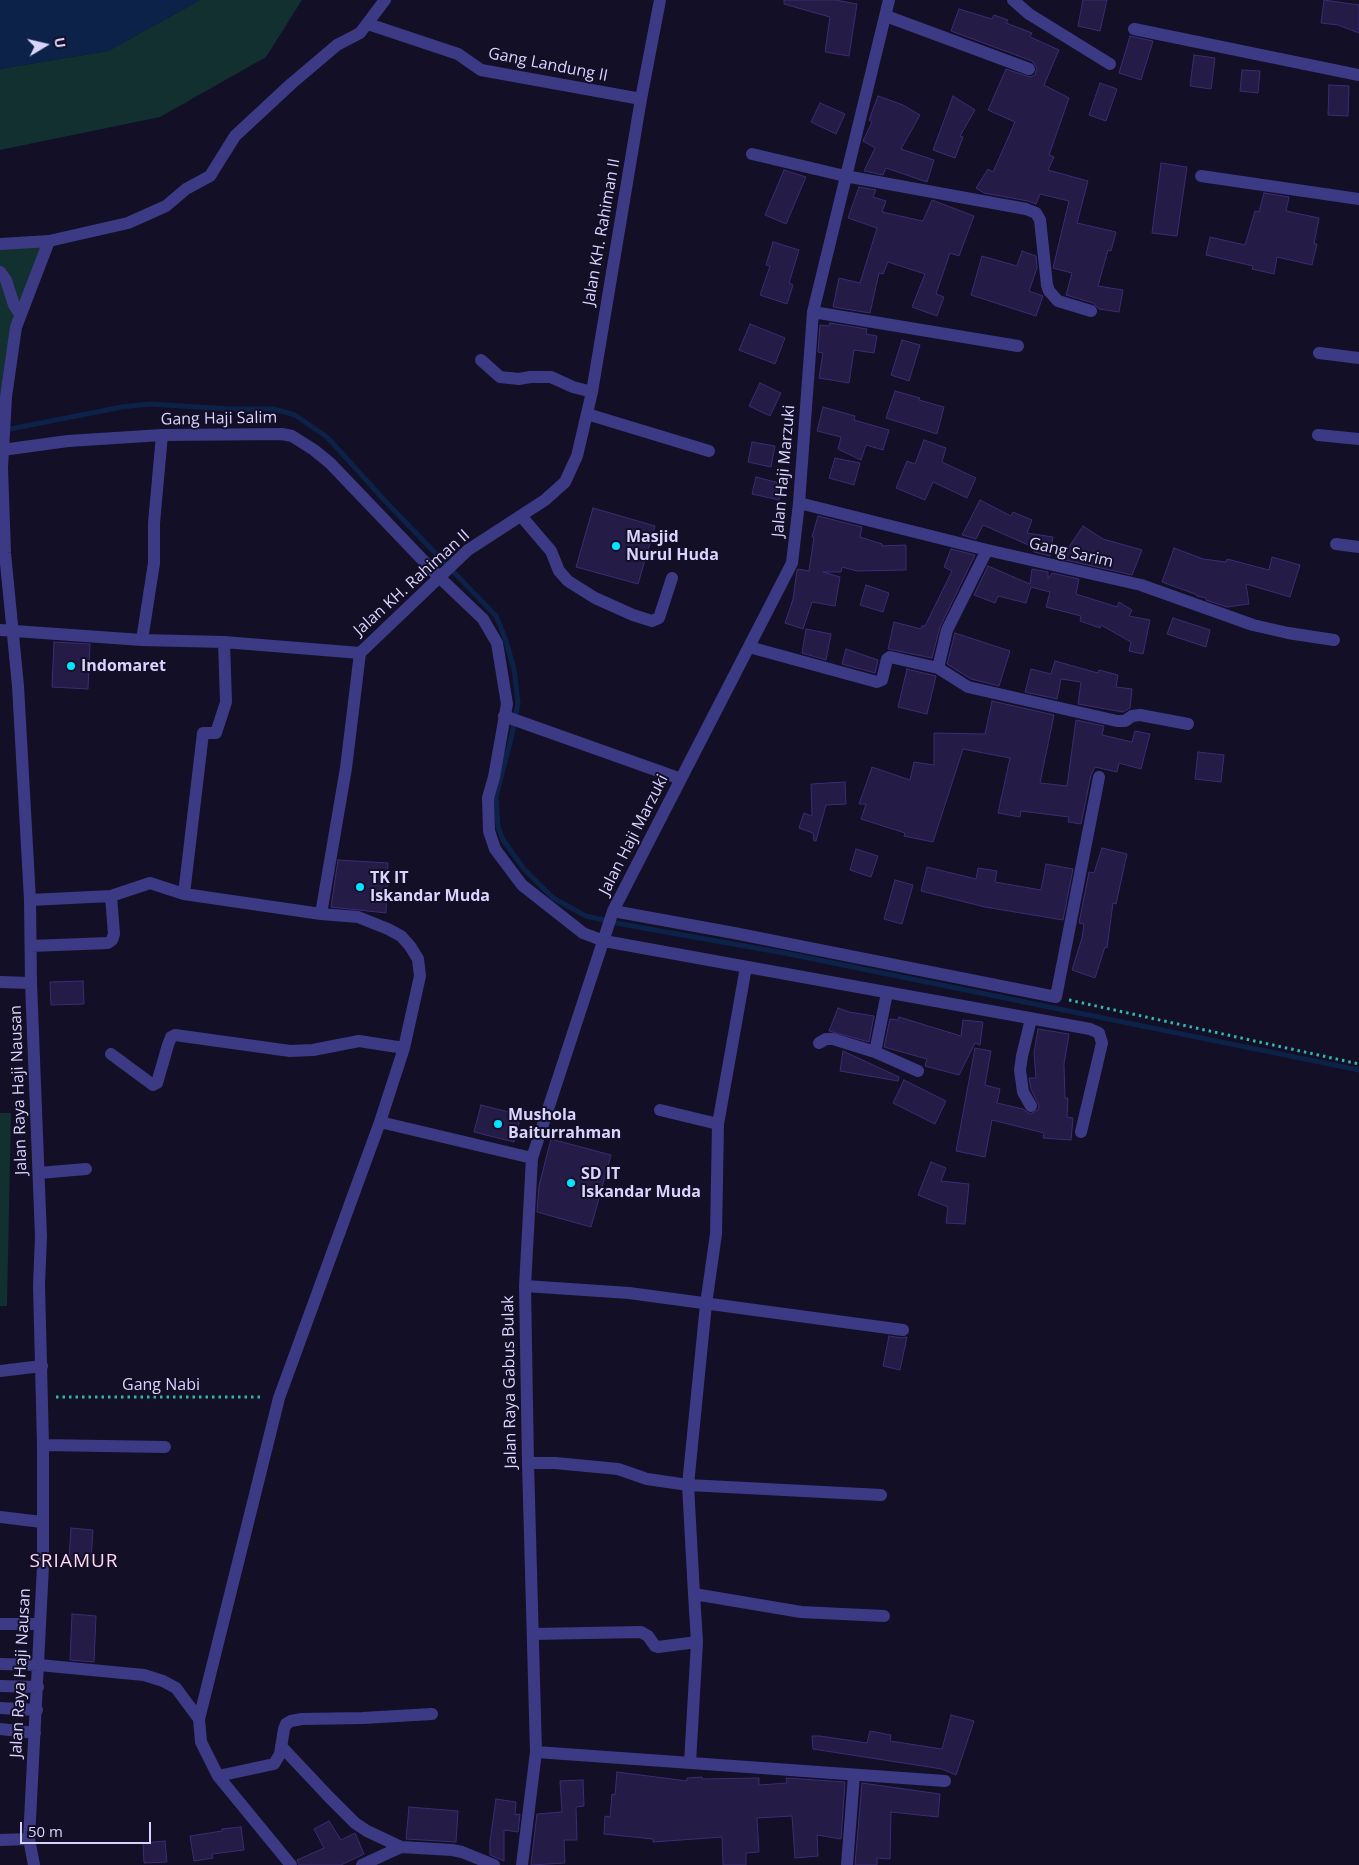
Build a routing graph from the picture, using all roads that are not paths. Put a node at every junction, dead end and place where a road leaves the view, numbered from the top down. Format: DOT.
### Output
graph roads {
  1 [pos="385,0"];
  2 [pos="660,0"];
  3 [pos="888,0"];
  4 [pos="1013,0"];
  5 [pos="886,16"];
  6 [pos="368,24"];
  7 [pos="1134,29"];
  8 [pos="1110,64"];
  9 [pos="1029,69"];
  10 [pos="1359,76"];
  11 [pos="641,99"];
  12 [pos="752,154"];
  13 [pos="844,176"];
  14 [pos="1201,176"];
  15 [pos="1359,199"];
  16 [pos="49,241"];
  17 [pos="0,244"];
  18 [pos="0,272"];
  19 [pos="1090,311"];
  20 [pos="813,312"];
  21 [pos="20,314"];
  22 [pos="1018,346"];
  23 [pos="1319,353"];
  24 [pos="1359,358"];
  25 [pos="481,360"];
  26 [pos="592,392"];
  27 [pos="587,414"];
  28 [pos="2,421"];
  29 [pos="162,435"];
  30 [pos="1318,435"];
  31 [pos="1359,439"];
  32 [pos="2,450"];
  33 [pos="709,451"];
  34 [pos="799,503"];
  35 [pos="521,516"];
  36 [pos="1336,544"];
  37 [pos="1359,547"];
  38 [pos="987,550"];
  39 [pos="439,577"];
  40 [pos="672,578"];
  41 [pos="6,630"];
  42 [pos="142,640"];
  43 [pos="1334,640"];
  44 [pos="224,642"];
  45 [pos="748,647"];
  46 [pos="360,653"];
  47 [pos="938,668"];
  48 [pos="504,716"];
  49 [pos="1188,724"];
  50 [pos="1099,777"];
  51 [pos="681,779"];
  52 [pos="184,894"];
  53 [pos="111,896"];
  54 [pos="30,900"];
  55 [pos="613,911"];
  56 [pos="321,914"];
  57 [pos="604,941"];
  58 [pos="31,946"];
  59 [pos="746,966"];
  60 [pos="0,982"];
  61 [pos="31,983"];
  62 [pos="887,993"];
  63 [pos="1031,1019"];
  64 [pos="819,1043"];
  65 [pos="404,1048"];
  66 [pos="874,1052"];
  67 [pos="110,1054"];
  68 [pos="918,1071"];
  69 [pos="1031,1106"];
  70 [pos="660,1110"];
  71 [pos="380,1122"];
  72 [pos="718,1124"];
  73 [pos="1081,1132"];
  74 [pos="532,1158"];
  75 [pos="86,1170"];
  76 [pos="40,1173"];
  77 [pos="525,1286"];
  78 [pos="706,1304"];
  79 [pos="903,1330"];
  80 [pos="42,1366"];
  81 [pos="0,1371"];
  82 [pos="43,1445"];
  83 [pos="164,1447"];
  84 [pos="528,1463"];
  85 [pos="688,1485"];
  86 [pos="881,1495"];
  87 [pos="0,1517"];
  88 [pos="42,1522"];
  89 [pos="694,1594"];
  90 [pos="884,1616"];
  91 [pos="0,1624"];
  92 [pos="40,1624"];
  93 [pos="533,1634"];
  94 [pos="697,1642"];
  95 [pos="0,1664"];
  96 [pos="39,1665"];
  97 [pos="0,1686"];
  98 [pos="38,1687"];
  99 [pos="0,1708"];
  100 [pos="37,1710"];
  101 [pos="432,1714"];
  102 [pos="199,1719"];
  103 [pos="0,1729"];
  104 [pos="35,1734"];
  105 [pos="281,1746"];
  106 [pos="536,1752"];
  107 [pos="690,1763"];
  108 [pos="854,1775"];
  109 [pos="218,1776"];
  110 [pos="945,1781"];
  111 [pos="29,1839"];
  112 [pos="0,1840"];
  113 [pos="401,1847"];
  114 [pos="34,1865"];
  115 [pos="291,1865"];
  116 [pos="362,1865"];
  117 [pos="494,1865"];
  118 [pos="522,1865"];
  119 [pos="847,1865"];
  1 -- 6 [label="street"];
  2 -- 11 [label="street, Jalan KH. Rahiman II"];
  3 -- 5 [label="street, Jalan Haji Marzuki"];
  4 -- 8 [label="street"];
  5 -- 9 [label="street"];
  5 -- 13 [label="street, Jalan Haji Marzuki"];
  6 -- 11 [label="street, Gang Landung II"];
  6 -- 16 [label="street"];
  7 -- 10 [label="street"];
  11 -- 26 [label="street, Jalan KH. Rahiman II"];
  12 -- 13 [label="street"];
  13 -- 19 [label="street"];
  13 -- 20 [label="street, Jalan Haji Marzuki"];
  14 -- 15 [label="street"];
  16 -- 17 [label="street"];
  16 -- 21 [label="street, Jalan Raya Haji Nausan"];
  18 -- 21 [label="street"];
  20 -- 22 [label="street"];
  20 -- 34 [label="street, Jalan Haji Marzuki"];
  21 -- 28 [label="street, Jalan Raya Haji Nausan"];
  23 -- 24 [label="street"];
  25 -- 26 [label="street"];
  26 -- 27 [label="street, Jalan KH. Rahiman II"];
  27 -- 33 [label="street"];
  27 -- 35 [label="street, Jalan KH. Rahiman II"];
  28 -- 32 [label="street, Jalan Raya Haji Nausan"];
  29 -- 32 [label="street, Gang Haji Salim"];
  29 -- 39 [label="street, Gang Haji Salim"];
  29 -- 42 [label="street"];
  30 -- 31 [label="street"];
  32 -- 41 [label="street, Jalan Raya Haji Nausan"];
  34 -- 38 [label="street, Gang Sarim"];
  34 -- 45 [label="street, Jalan Haji Marzuki"];
  35 -- 39 [label="street, Jalan KH. Rahiman II"];
  35 -- 40 [label="street"];
  36 -- 37 [label="street"];
  38 -- 43 [label="street, Gang Sarim"];
  38 -- 47 [label="street"];
  39 -- 46 [label="street, Jalan KH. Rahiman II"];
  39 -- 48 [label="street, Gang Haji Salim"];
  41 -- 42 [label="street, Jalan KH. Rahiman II"];
  41 -- 54 [label="street, Jalan Raya Haji Nausan"];
  42 -- 44 [label="street, Jalan KH. Rahiman II"];
  44 -- 46 [label="street, Jalan KH. Rahiman II"];
  44 -- 52 [label="street"];
  45 -- 47 [label="street"];
  45 -- 51 [label="street, Jalan Haji Marzuki"];
  46 -- 56 [label="street"];
  47 -- 49 [label="street"];
  48 -- 51 [label="street"];
  48 -- 57 [label="street, Gang Haji Salim"];
  50 -- 55 [label="street"];
  51 -- 55 [label="street, Jalan Haji Marzuki"];
  52 -- 53 [label="street"];
  52 -- 56 [label="street"];
  53 -- 54 [label="street"];
  53 -- 58 [label="street"];
  54 -- 58 [label="street, Jalan Raya Haji Nausan"];
  55 -- 57 [label="street, Jalan Raya Gabus Bulak"];
  56 -- 65 [label="street"];
  57 -- 59 [label="street, Gang Haji Salim"];
  57 -- 74 [label="street, Jalan Raya Gabus Bulak"];
  58 -- 61 [label="street, Jalan Raya Haji Nausan"];
  59 -- 62 [label="street, Gang Haji Salim"];
  59 -- 72 [label="street"];
  60 -- 61 [label="street"];
  61 -- 76 [label="street, Jalan Raya Haji Nausan"];
  62 -- 63 [label="street, Gang Haji Salim"];
  62 -- 66 [label="street"];
  63 -- 69 [label="street"];
  63 -- 73 [label="street, Gang Haji Salim"];
  64 -- 66 [label="street"];
  65 -- 67 [label="street"];
  65 -- 71 [label="street"];
  66 -- 68 [label="street"];
  70 -- 72 [label="street"];
  71 -- 74 [label="street"];
  71 -- 102 [label="street"];
  72 -- 78 [label="street"];
  74 -- 77 [label="street, Jalan Raya Gabus Bulak"];
  75 -- 76 [label="street"];
  76 -- 80 [label="street, Jalan Raya Haji Nausan"];
  77 -- 78 [label="street"];
  77 -- 84 [label="street, Jalan Raya Gabus Bulak"];
  78 -- 79 [label="street"];
  78 -- 85 [label="street"];
  80 -- 81 [label="street"];
  80 -- 82 [label="street, Jalan Raya Haji Nausan"];
  82 -- 83 [label="street"];
  82 -- 88 [label="street, Jalan Raya Haji Nausan"];
  84 -- 85 [label="street"];
  84 -- 93 [label="street, Jalan Raya Gabus Bulak"];
  85 -- 86 [label="street"];
  85 -- 89 [label="street"];
  87 -- 88 [label="street"];
  88 -- 92 [label="street, Jalan Raya Haji Nausan"];
  89 -- 90 [label="street"];
  89 -- 94 [label="street"];
  91 -- 92 [label="street"];
  92 -- 96 [label="street, Jalan Raya Haji Nausan"];
  93 -- 94 [label="street"];
  93 -- 106 [label="street, Jalan Raya Gabus Bulak"];
  94 -- 107 [label="street"];
  95 -- 96 [label="street"];
  96 -- 98 [label="street, Jalan Raya Haji Nausan"];
  96 -- 102 [label="street"];
  97 -- 98 [label="street"];
  98 -- 100 [label="street, Jalan Raya Haji Nausan"];
  99 -- 100 [label="street"];
  100 -- 104 [label="street, Jalan Raya Haji Nausan"];
  101 -- 105 [label="street"];
  102 -- 109 [label="street"];
  103 -- 104 [label="street"];
  104 -- 111 [label="street, Jalan Raya Haji Nausan"];
  105 -- 109 [label="street"];
  105 -- 113 [label="street"];
  106 -- 107 [label="street"];
  106 -- 118 [label="street, Jalan Raya Gabus Bulak"];
  107 -- 108 [label="street"];
  108 -- 110 [label="street"];
  108 -- 119 [label="street"];
  109 -- 115 [label="street"];
  111 -- 112 [label="street"];
  111 -- 114 [label="street, Jalan Raya Haji Nausan"];
  113 -- 116 [label="street"];
  113 -- 117 [label="street"];
}
